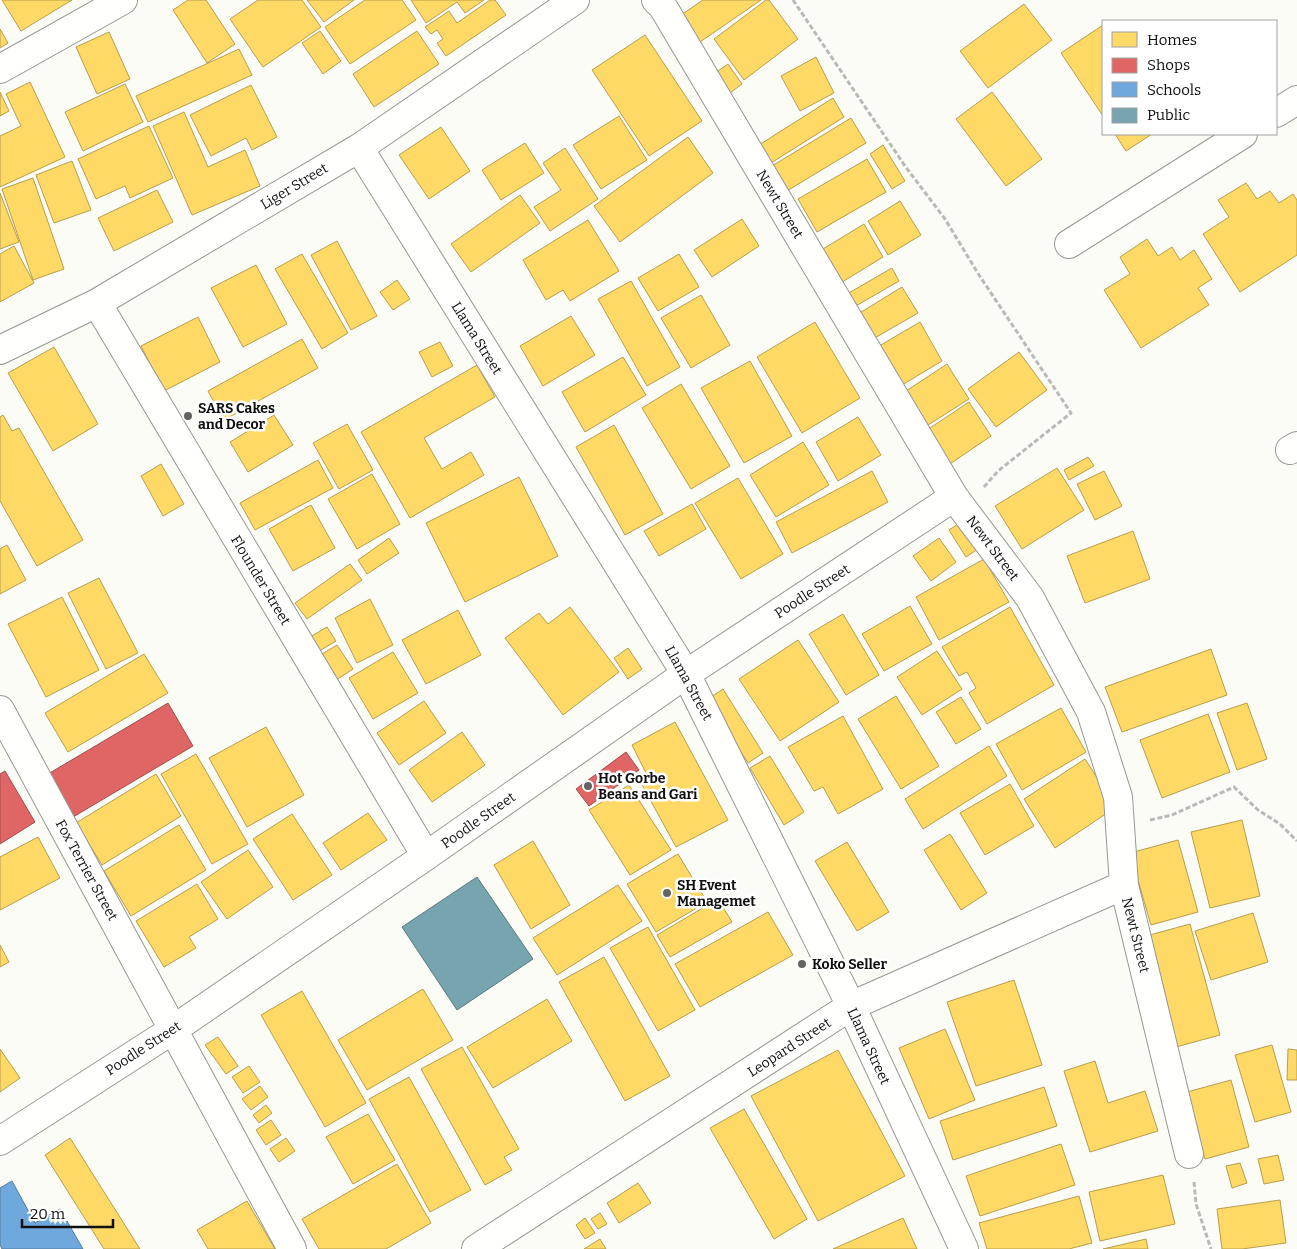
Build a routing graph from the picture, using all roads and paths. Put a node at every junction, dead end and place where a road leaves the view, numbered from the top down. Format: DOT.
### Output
graph roads {
  1 [pos="123,0"];
  2 [pos="575,0"];
  3 [pos="656,0"];
  4 [pos="793,0"];
  5 [pos="0,69"];
  6 [pos="1297,100"];
  7 [pos="1277,112"];
  8 [pos="1241,135"];
  9 [pos="359,148"];
  10 [pos="1069,244"];
  11 [pos="97,303"];
  12 [pos="0,350"];
  13 [pos="959,503"];
  14 [pos="686,674"];
  15 [pos="0,710"];
  16 [pos="1120,827"];
  17 [pos="1297,841"];
  18 [pos="426,856"];
  19 [pos="1124,884"];
  20 [pos="851,1006"];
  21 [pos="174,1029"];
  22 [pos="0,1141"];
  23 [pos="1189,1154"];
  24 [pos="292,1249"];
  25 [pos="476,1249"];
  26 [pos="964,1249"];
  27 [pos="1211,1249"];
  1 -- 5 [label="street"];
  2 -- 9 [label="street, Liger Street"];
  3 -- 13 [label="street, Newt Street"];
  4 -- 13 [label="path"];
  6 -- 7 [label="street"];
  8 -- 10 [label="street"];
  9 -- 11 [label="street, Liger Street"];
  9 -- 14 [label="street, Llama Street"];
  11 -- 12 [label="street, Liger Street"];
  11 -- 18 [label="street, Flounder Street"];
  13 -- 14 [label="street, Poodle Street"];
  13 -- 16 [label="street, Newt Street"];
  14 -- 18 [label="street, Poodle Street"];
  14 -- 20 [label="street, Llama Street"];
  15 -- 21 [label="street, Fox Terrier Street"];
  16 -- 17 [label="path"];
  16 -- 19 [label="street, Newt Street"];
  18 -- 21 [label="street, Poodle Street"];
  19 -- 20 [label="street, Leopard Street"];
  19 -- 23 [label="street, Newt Street"];
  20 -- 25 [label="street, Leopard Street"];
  20 -- 26 [label="street, Llama Street"];
  21 -- 22 [label="street, Poodle Street"];
  21 -- 24 [label="street, Fox Terrier Street"];
  23 -- 27 [label="path"];
}
